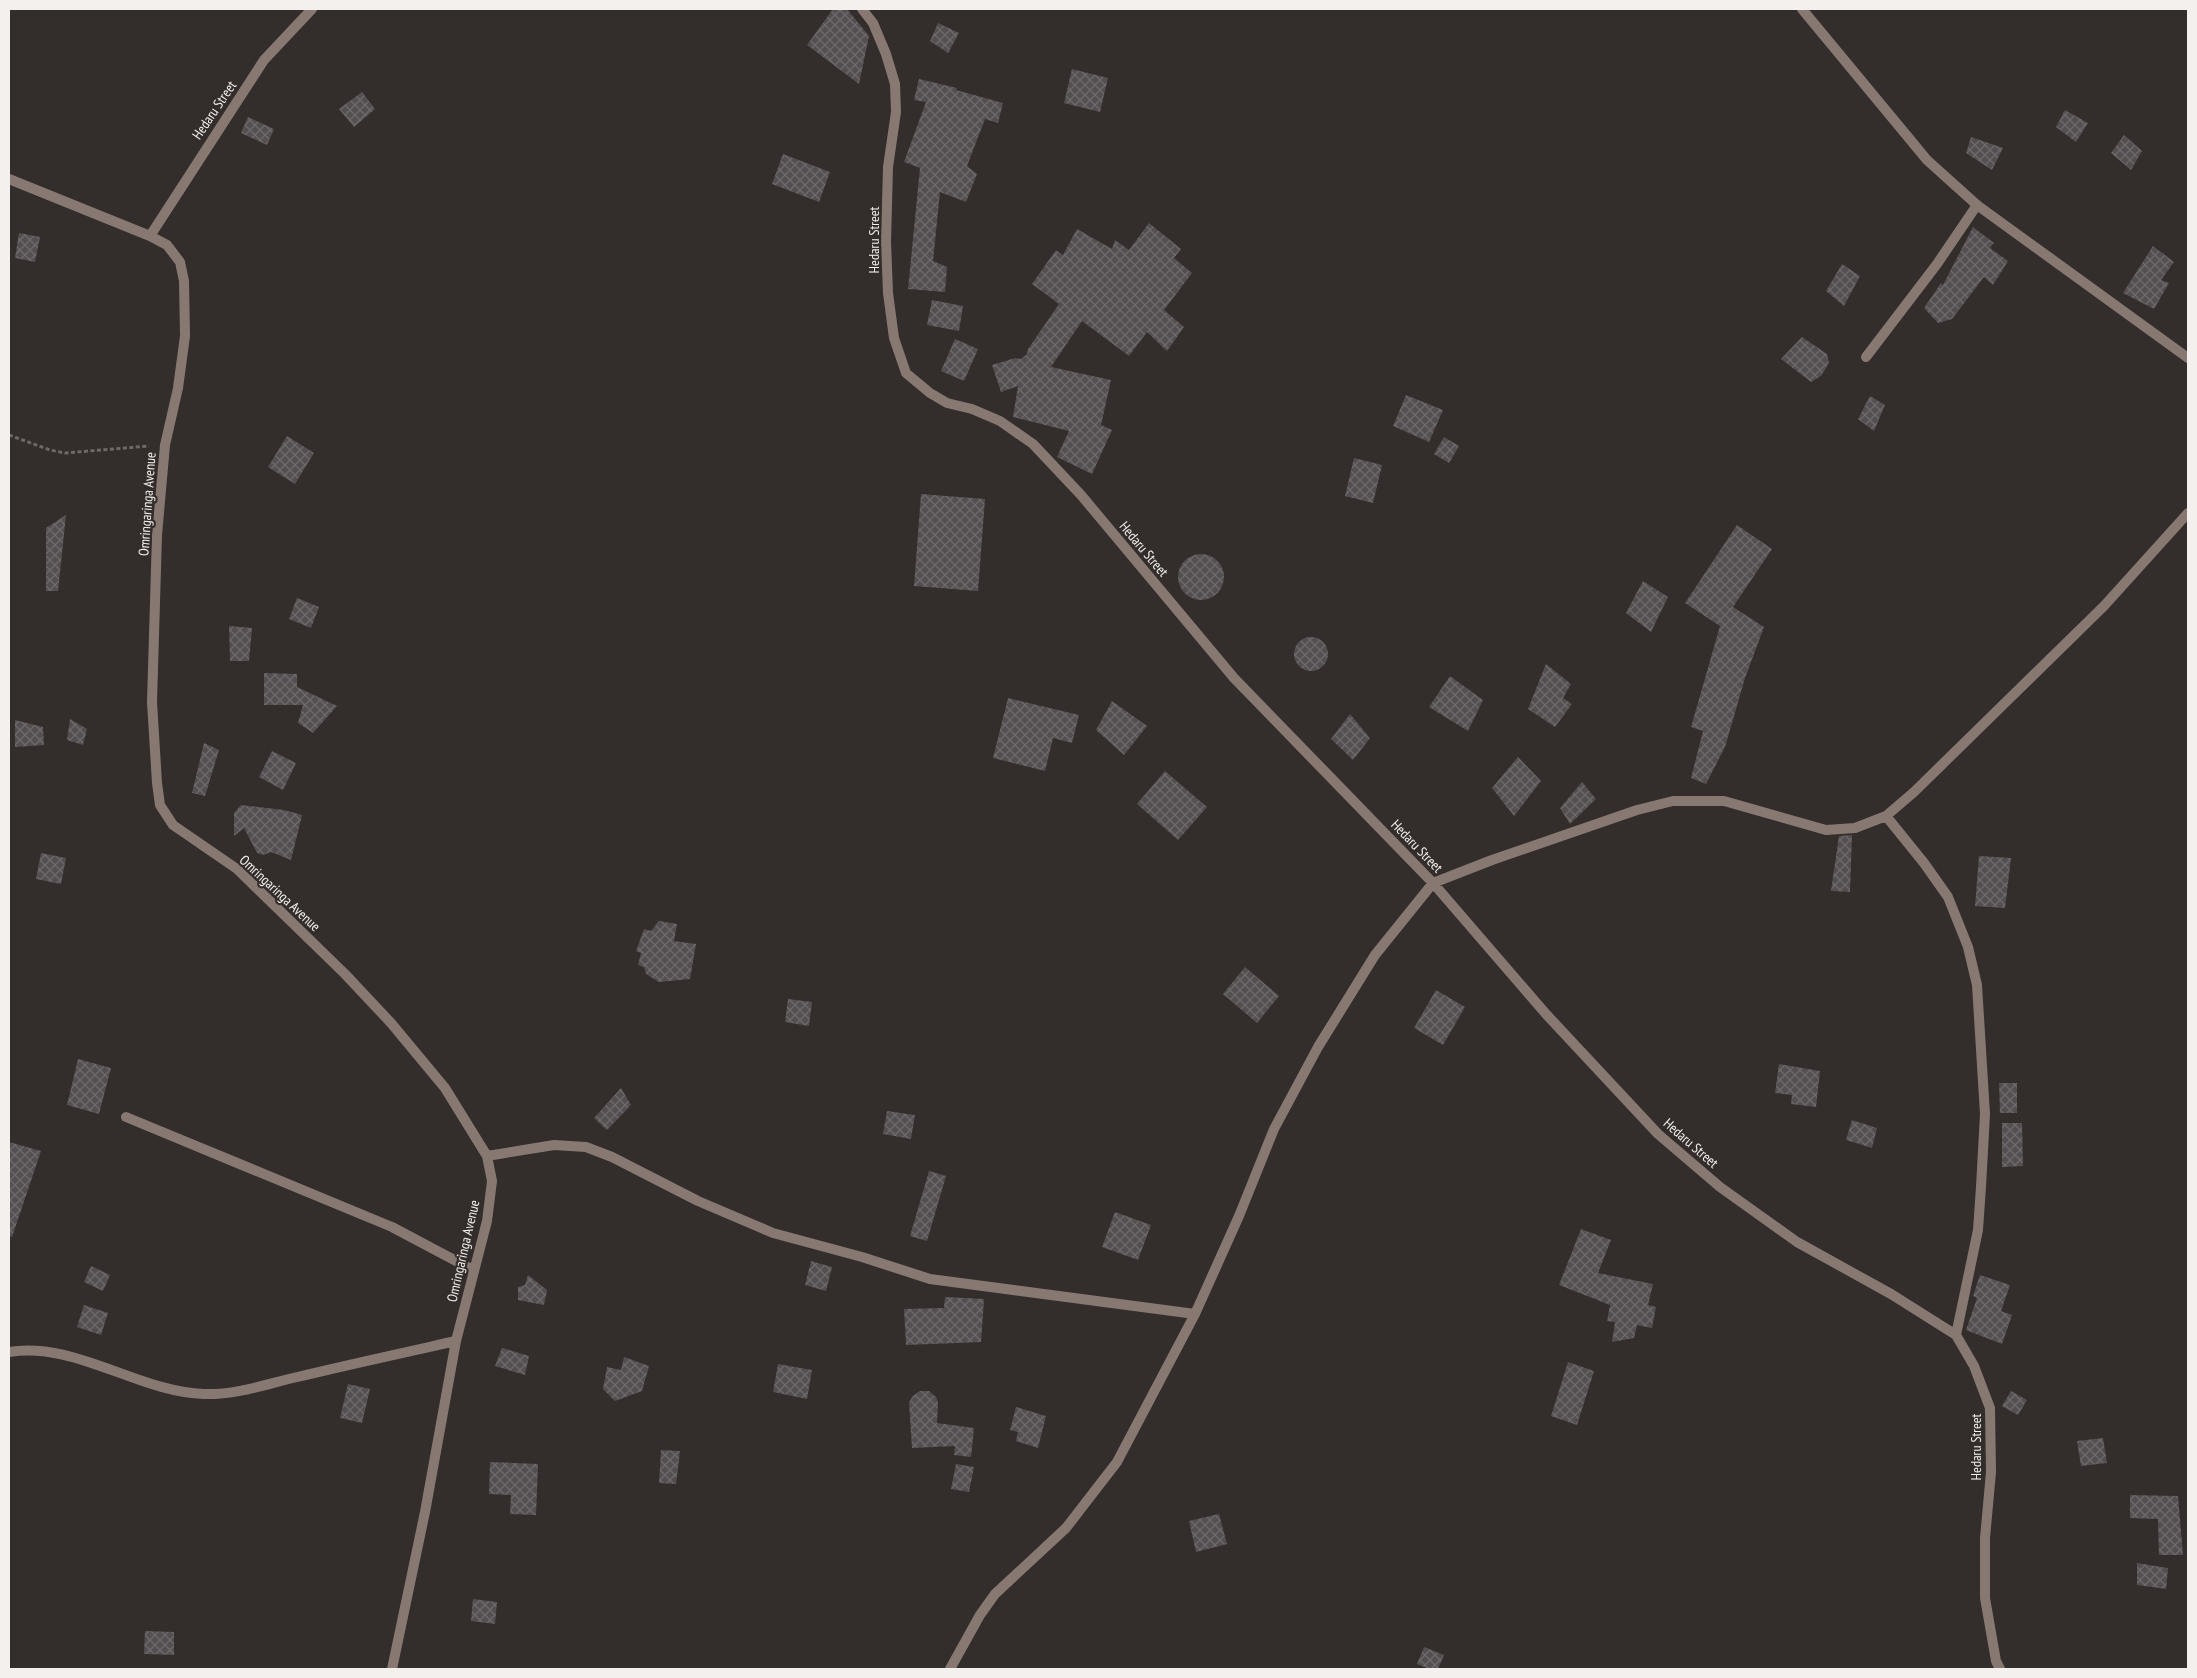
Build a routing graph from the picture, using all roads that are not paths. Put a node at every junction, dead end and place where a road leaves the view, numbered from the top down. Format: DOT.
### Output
graph roads {
  1 [pos="312,9"];
  2 [pos="862,9"];
  3 [pos="1802,9"];
  4 [pos="9,179"];
  5 [pos="1977,205"];
  6 [pos="150,236"];
  7 [pos="1866,357"];
  8 [pos="2188,358"];
  9 [pos="2188,513"];
  10 [pos="1886,816"];
  11 [pos="1433,883"];
  12 [pos="126,1116"];
  13 [pos="487,1156"];
  14 [pos="473,1270"];
  15 [pos="1194,1314"];
  16 [pos="1956,1335"];
  17 [pos="456,1341"];
  18 [pos="9,1352"];
  19 [pos="392,1669"];
  20 [pos="950,1669"];
  21 [pos="2000,1669"];
  1 -- 6 [label="street, Hedaru Street"];
  2 -- 11 [label="street, Hedaru Street"];
  3 -- 5 [label="street"];
  4 -- 6 [label="street, Omringaringa Avenue"];
  5 -- 7 [label="street"];
  5 -- 8 [label="street"];
  6 -- 13 [label="street, Omringaringa Avenue"];
  9 -- 10 [label="street"];
  10 -- 11 [label="street"];
  10 -- 16 [label="street"];
  11 -- 15 [label="street"];
  11 -- 16 [label="street, Hedaru Street"];
  12 -- 14 [label="street"];
  13 -- 14 [label="street, Omringaringa Avenue"];
  13 -- 15 [label="street"];
  14 -- 17 [label="street, Omringaringa Avenue"];
  15 -- 20 [label="street"];
  16 -- 21 [label="street, Hedaru Street"];
  17 -- 18 [label="street"];
  17 -- 19 [label="street, Omringaringa Avenue"];
}
